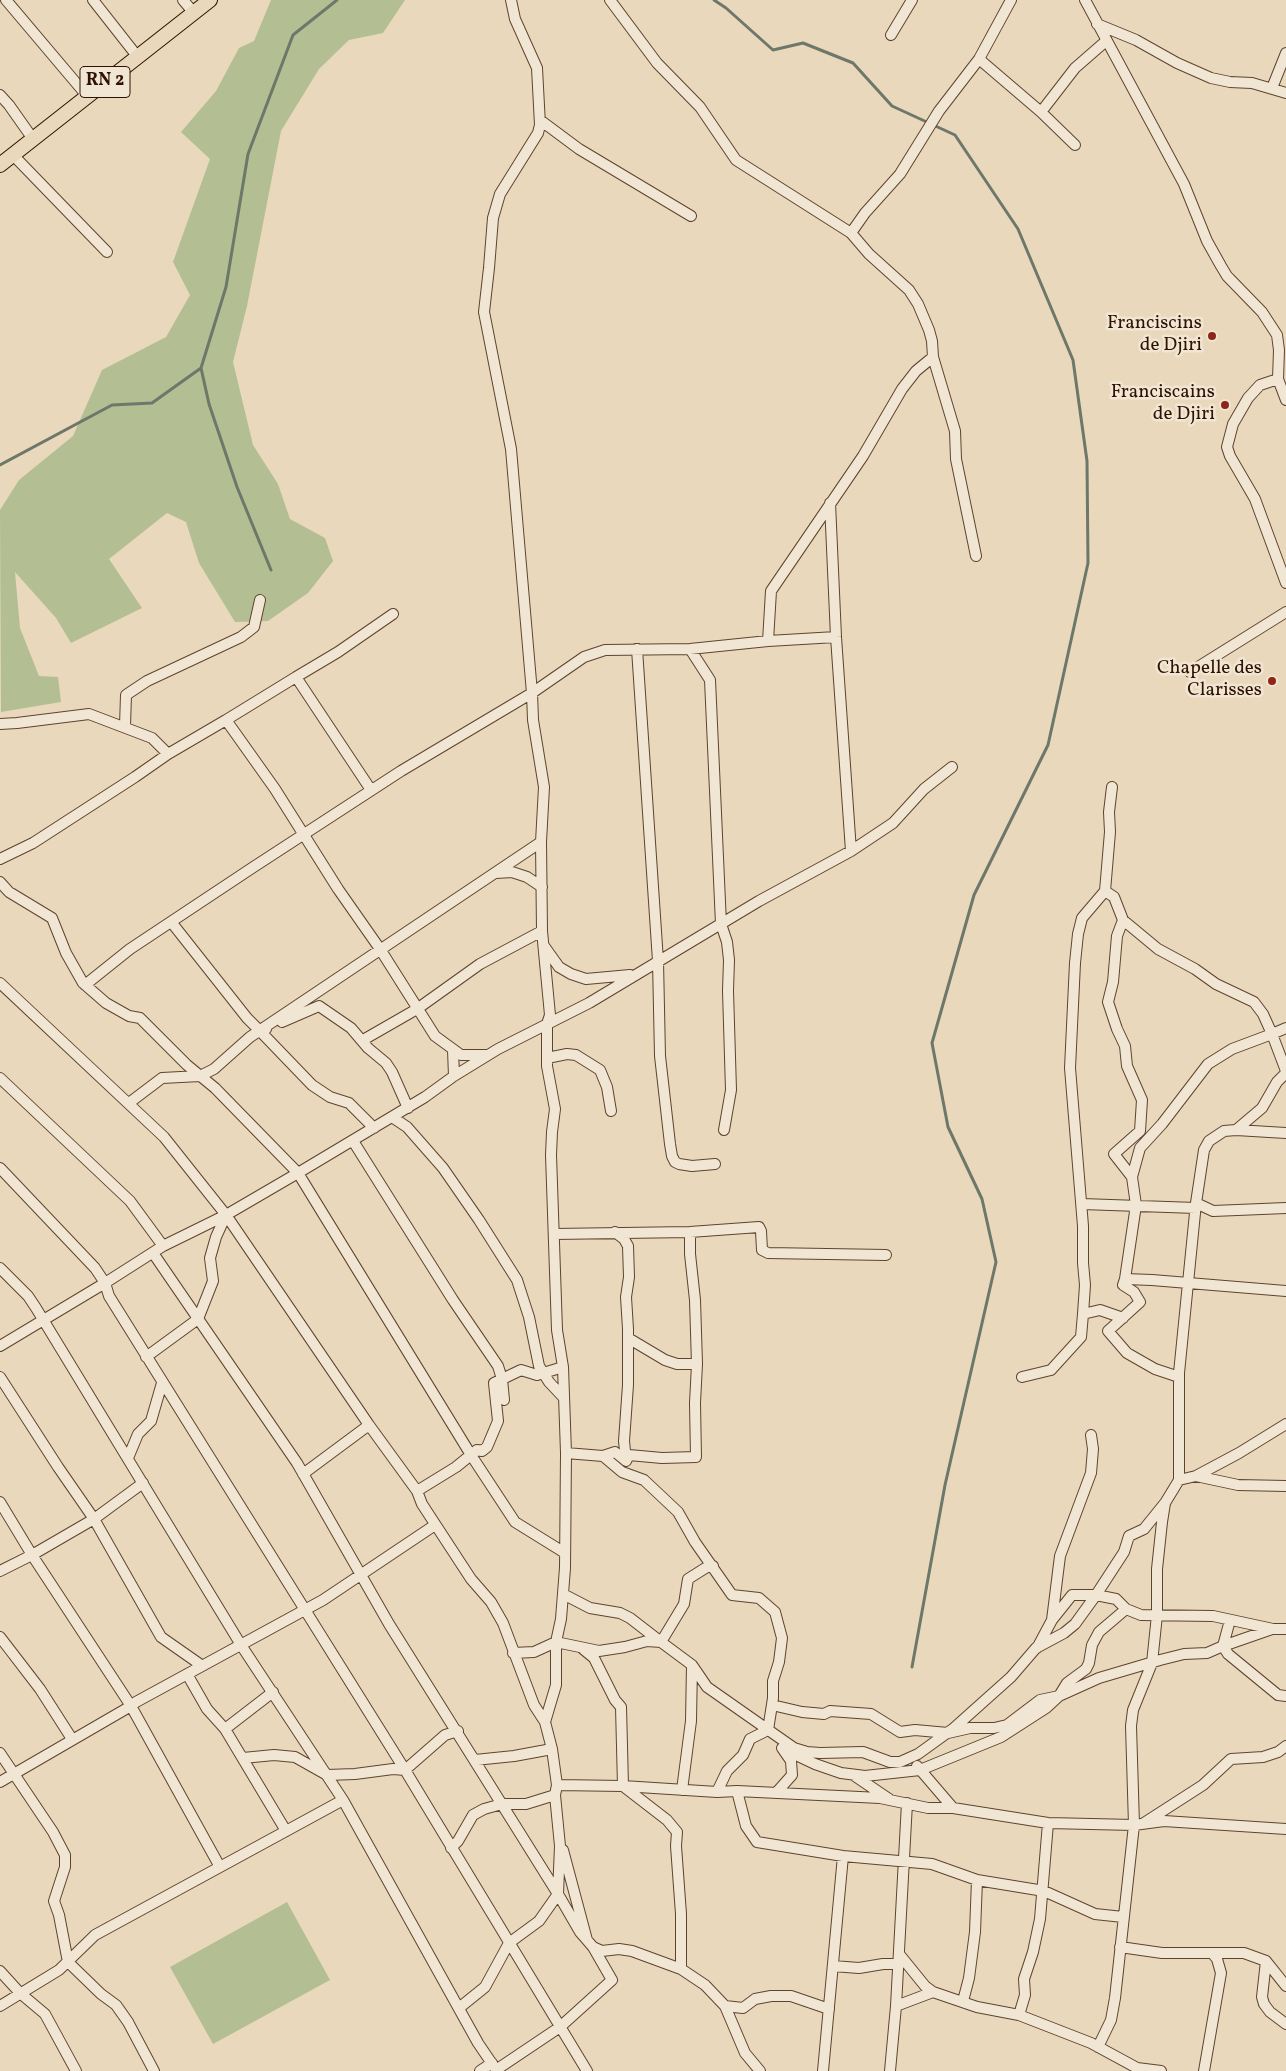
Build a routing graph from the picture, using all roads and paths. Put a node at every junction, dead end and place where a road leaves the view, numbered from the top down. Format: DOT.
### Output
graph roads {
  1 [pos="6,0"];
  2 [pos="93,0"];
  3 [pos="183,0"];
  4 [pos="210,0"];
  5 [pos="510,0"];
  6 [pos="610,0"];
  7 [pos="912,0"];
  8 [pos="1011,0"];
  9 [pos="1086,0"];
  10 [pos="194,13"];
  11 [pos="1097,24"];
  12 [pos="891,35"];
  13 [pos="1106,41"];
  14 [pos="1286,52"];
  15 [pos="137,56"];
  16 [pos="979,58"];
  17 [pos="1272,88"];
  18 [pos="1286,93"];
  19 [pos="0,95"];
  20 [pos="88,97"];
  21 [pos="1041,112"];
  22 [pos="540,120"];
  23 [pos="33,139"];
  24 [pos="1075,145"];
  25 [pos="12,155"];
  26 [pos="0,165"];
  27 [pos="691,216"];
  28 [pos="851,233"];
  29 [pos="108,252"];
  30 [pos="933,357"];
  31 [pos="1278,379"];
  32 [pos="1286,400"];
  33 [pos="830,503"];
  34 [pos="976,556"];
  35 [pos="1286,583"];
  36 [pos="260,600"];
  37 [pos="1286,612"];
  38 [pos="394,614"];
  39 [pos="836,637"];
  40 [pos="768,641"];
  41 [pos="637,649"];
  42 [pos="690,649"];
  43 [pos="1190,672"];
  44 [pos="296,676"];
  45 [pos="532,693"];
  46 [pos="226,720"];
  47 [pos="0,724"];
  48 [pos="125,726"];
  49 [pos="168,754"];
  50 [pos="952,766"];
  51 [pos="1112,787"];
  52 [pos="371,790"];
  53 [pos="303,835"];
  54 [pos="541,842"];
  55 [pos="851,852"];
  56 [pos="0,859"];
  57 [pos="495,873"];
  58 [pos="0,882"];
  59 [pos="542,887"];
  60 [pos="1105,891"];
  61 [pos="1123,920"];
  62 [pos="172,923"];
  63 [pos="721,924"];
  64 [pos="542,931"];
  65 [pos="543,945"];
  66 [pos="380,949"];
  67 [pos="658,961"];
  68 [pos="634,975"];
  69 [pos="0,983"];
  70 [pos="85,984"];
  71 [pos="417,1008"];
  72 [pos="547,1024"];
  73 [pos="1286,1028"];
  74 [pos="260,1031"];
  75 [pos="1272,1034"];
  76 [pos="363,1040"];
  77 [pos="453,1050"];
  78 [pos="488,1055"];
  79 [pos="547,1058"];
  80 [pos="1286,1072"];
  81 [pos="200,1076"];
  82 [pos="454,1076"];
  83 [pos="0,1078"];
  84 [pos="128,1103"];
  85 [pos="408,1108"];
  86 [pos="611,1111"];
  87 [pos="392,1118"];
  88 [pos="374,1128"];
  89 [pos="724,1130"];
  90 [pos="1236,1130"];
  91 [pos="1286,1133"];
  92 [pos="352,1141"];
  93 [pos="715,1164"];
  94 [pos="0,1168"];
  95 [pos="298,1174"];
  96 [pos="1132,1177"];
  97 [pos="1082,1204"];
  98 [pos="1136,1205"];
  99 [pos="1196,1205"];
  100 [pos="1286,1208"];
  101 [pos="226,1215"];
  102 [pos="615,1232"];
  103 [pos="690,1232"];
  104 [pos="554,1234"];
  105 [pos="162,1246"];
  106 [pos="153,1252"];
  107 [pos="886,1254"];
  108 [pos="0,1268"];
  109 [pos="1126,1279"];
  110 [pos="105,1283"];
  111 [pos="1188,1284"];
  112 [pos="1286,1291"];
  113 [pos="1083,1314"];
  114 [pos="1123,1318"];
  115 [pos="198,1319"];
  116 [pos="44,1320"];
  117 [pos="628,1338"];
  118 [pos="0,1346"];
  119 [pos="146,1356"];
  120 [pos="697,1364"];
  121 [pos="563,1367"];
  122 [pos="542,1373"];
  123 [pos="0,1377"];
  124 [pos="1022,1377"];
  125 [pos="1179,1377"];
  126 [pos="502,1379"];
  127 [pos="162,1383"];
  128 [pos="564,1398"];
  129 [pos="504,1400"];
  130 [pos="1286,1424"];
  131 [pos="369,1425"];
  132 [pos="1091,1435"];
  133 [pos="566,1453"];
  134 [pos="470,1455"];
  135 [pos="603,1456"];
  136 [pos="128,1458"];
  137 [pos="626,1462"];
  138 [pos="303,1474"];
  139 [pos="1196,1476"];
  140 [pos="1179,1480"];
  141 [pos="143,1483"];
  142 [pos="1286,1486"];
  143 [pos="418,1490"];
  144 [pos="0,1502"];
  145 [pos="1165,1503"];
  146 [pos="94,1519"];
  147 [pos="436,1524"];
  148 [pos="565,1553"];
  149 [pos="32,1555"];
  150 [pos="713,1566"];
  151 [pos="0,1571"];
  152 [pos="362,1576"];
  153 [pos="563,1594"];
  154 [pos="1096,1595"];
  155 [pos="1126,1609"];
  156 [pos="306,1610"];
  157 [pos="1157,1615"];
  158 [pos="1052,1620"];
  159 [pos="1230,1620"];
  160 [pos="1273,1629"];
  161 [pos="1286,1629"];
  162 [pos="0,1637"];
  163 [pos="556,1642"];
  164 [pos="661,1642"];
  165 [pos="241,1645"];
  166 [pos="1223,1646"];
  167 [pos="581,1647"];
  168 [pos="1036,1648"];
  169 [pos="513,1653"];
  170 [pos="1152,1663"];
  171 [pos="201,1665"];
  172 [pos="692,1665"];
  173 [pos="187,1674"];
  174 [pos="273,1692"];
  175 [pos="1059,1696"];
  176 [pos="1283,1698"];
  177 [pos="772,1705"];
  178 [pos="131,1706"];
  179 [pos="545,1722"];
  180 [pos="225,1728"];
  181 [pos="458,1731"];
  182 [pos="772,1733"];
  183 [pos="948,1733"];
  184 [pos="72,1739"];
  185 [pos="1286,1746"];
  186 [pos="552,1749"];
  187 [pos="0,1753"];
  188 [pos="243,1758"];
  189 [pos="910,1758"];
  190 [pos="475,1760"];
  191 [pos="405,1770"];
  192 [pos="920,1770"];
  193 [pos="13,1774"];
  194 [pos="852,1774"];
  195 [pos="327,1775"];
  196 [pos="0,1782"];
  197 [pos="623,1786"];
  198 [pos="556,1790"];
  199 [pos="682,1790"];
  200 [pos="737,1791"];
  201 [pos="717,1792"];
  202 [pos="776,1793"];
  203 [pos="343,1800"];
  204 [pos="892,1800"];
  205 [pos="907,1803"];
  206 [pos="502,1804"];
  207 [pos="953,1808"];
  208 [pos="1048,1822"];
  209 [pos="1138,1825"];
  210 [pos="1286,1828"];
  211 [pos="286,1831"];
  212 [pos="559,1836"];
  213 [pos="451,1848"];
  214 [pos="843,1856"];
  215 [pos="904,1860"];
  216 [pos="220,1867"];
  217 [pos="977,1880"];
  218 [pos="1044,1891"];
  219 [pos="558,1894"];
  220 [pos="1124,1917"];
  221 [pos="509,1943"];
  222 [pos="590,1944"];
  223 [pos="1120,1947"];
  224 [pos="1212,1953"];
  225 [pos="899,1959"];
  226 [pos="1266,1961"];
  227 [pos="68,1962"];
  228 [pos="833,1966"];
  229 [pos="681,1969"];
  230 [pos="0,1971"];
  231 [pos="1286,1986"];
  232 [pos="932,1992"];
  233 [pos="20,1993"];
  234 [pos="963,2001"];
  235 [pos="0,2006"];
  236 [pos="725,2006"];
  237 [pos="896,2006"];
  238 [pos="459,2008"];
  239 [pos="829,2009"];
  240 [pos="1019,2015"];
  241 [pos="1286,2024"];
  242 [pos="560,2027"];
  243 [pos="1098,2046"];
  244 [pos="495,2068"];
  245 [pos="76,2071"];
  246 [pos="154,2071"];
  247 [pos="480,2071"];
  248 [pos="587,2071"];
  249 [pos="760,2071"];
  250 [pos="823,2071"];
  251 [pos="890,2071"];
  252 [pos="1161,2071"];
  253 [pos="1204,2071"];
  1 -- 20 [label="street"];
  2 -- 15 [label="street"];
  3 -- 10 [label="street"];
  4 -- 10 [label="highway, RN 2"];
  5 -- 22 [label="street"];
  6 -- 28 [label="street"];
  7 -- 12 [label="street"];
  8 -- 16 [label="street"];
  9 -- 11 [label="street"];
  10 -- 15 [label="highway, RN 2"];
  11 -- 13 [label="street"];
  11 -- 17 [label="street"];
  13 -- 21 [label="street"];
  13 -- 31 [label="street"];
  14 -- 17 [label="street"];
  15 -- 20 [label="highway, RN 2"];
  16 -- 21 [label="street"];
  16 -- 28 [label="street"];
  17 -- 18 [label="street"];
  19 -- 23 [label="street"];
  20 -- 23 [label="highway, RN 2"];
  21 -- 24 [label="street"];
  22 -- 27 [label="street"];
  22 -- 45 [label="street"];
  23 -- 25 [label="highway, RN 2"];
  25 -- 26 [label="highway, RN 2"];
  25 -- 29 [label="street"];
  28 -- 30 [label="street"];
  30 -- 33 [label="street"];
  30 -- 34 [label="street"];
  31 -- 32 [label="street"];
  31 -- 35 [label="street"];
  33 -- 39 [label="street"];
  33 -- 40 [label="street"];
  36 -- 48 [label="street"];
  37 -- 43 [label="street"];
  38 -- 44 [label="street"];
  39 -- 40 [label="street"];
  39 -- 55 [label="street"];
  40 -- 42 [label="street"];
  41 -- 42 [label="street"];
  41 -- 45 [label="street"];
  41 -- 67 [label="street"];
  42 -- 63 [label="street"];
  44 -- 46 [label="street"];
  44 -- 52 [label="street"];
  45 -- 52 [label="street"];
  45 -- 54 [label="street"];
  46 -- 49 [label="street"];
  46 -- 53 [label="street"];
  47 -- 48 [label="street"];
  48 -- 49 [label="street"];
  49 -- 56 [label="street"];
  50 -- 55 [label="street"];
  51 -- 60 [label="street"];
  52 -- 53 [label="street"];
  53 -- 62 [label="street"];
  53 -- 66 [label="street"];
  54 -- 57 [label="street"];
  54 -- 59 [label="street"];
  55 -- 63 [label="street"];
  57 -- 59 [label="street"];
  57 -- 66 [label="street"];
  58 -- 70 [label="street"];
  59 -- 64 [label="street"];
  60 -- 61 [label="street"];
  60 -- 97 [label="street"];
  61 -- 75 [label="street"];
  61 -- 96 [label="street"];
  62 -- 70 [label="street"];
  62 -- 74 [label="street"];
  63 -- 67 [label="street"];
  63 -- 89 [label="street"];
  64 -- 65 [label="street"];
  64 -- 71 [label="street"];
  65 -- 68 [label="street"];
  65 -- 72 [label="street"];
  66 -- 71 [label="street"];
  66 -- 74 [label="street"];
  67 -- 68 [label="street"];
  67 -- 93 [label="street"];
  68 -- 72 [label="street"];
  69 -- 84 [label="street"];
  70 -- 81 [label="street"];
  71 -- 76 [label="street"];
  71 -- 77 [label="street"];
  72 -- 78 [label="street"];
  72 -- 79 [label="street"];
  73 -- 75 [label="street"];
  74 -- 76 [label="street"];
  74 -- 81 [label="street"];
  74 -- 88 [label="street"];
  75 -- 80 [label="street"];
  75 -- 96 [label="street"];
  76 -- 85 [label="street"];
  77 -- 78 [label="street"];
  77 -- 82 [label="street"];
  78 -- 82 [label="street"];
  79 -- 86 [label="street"];
  79 -- 104 [label="street"];
  80 -- 90 [label="street"];
  81 -- 84 [label="street"];
  81 -- 95 [label="street"];
  82 -- 85 [label="street"];
  83 -- 105 [label="street"];
  84 -- 101 [label="street"];
  85 -- 87 [label="street"];
  87 -- 88 [label="street"];
  87 -- 122 [label="street"];
  88 -- 92 [label="street"];
  90 -- 91 [label="street"];
  90 -- 99 [label="street"];
  92 -- 95 [label="street"];
  92 -- 126 [label="street"];
  94 -- 110 [label="street"];
  95 -- 101 [label="street"];
  95 -- 134 [label="street"];
  96 -- 98 [label="street"];
  97 -- 98 [label="street"];
  97 -- 113 [label="street"];
  98 -- 99 [label="street"];
  98 -- 109 [label="street"];
  99 -- 100 [label="street"];
  99 -- 111 [label="street"];
  101 -- 105 [label="street"];
  101 -- 115 [label="street"];
  101 -- 131 [label="street"];
  102 -- 103 [label="street"];
  102 -- 104 [label="street"];
  102 -- 117 [label="street"];
  103 -- 107 [label="street"];
  103 -- 120 [label="street"];
  104 -- 121 [label="street"];
  105 -- 106 [label="street"];
  106 -- 110 [label="street"];
  106 -- 115 [label="street"];
  108 -- 116 [label="street"];
  109 -- 111 [label="street"];
  109 -- 114 [label="street"];
  110 -- 116 [label="street"];
  110 -- 119 [label="street"];
  111 -- 112 [label="street"];
  111 -- 125 [label="street"];
  113 -- 114 [label="street"];
  113 -- 124 [label="street"];
  114 -- 125 [label="street"];
  115 -- 119 [label="street"];
  115 -- 138 [label="street"];
  116 -- 118 [label="street"];
  116 -- 136 [label="street"];
  117 -- 120 [label="street"];
  117 -- 137 [label="street"];
  119 -- 127 [label="street"];
  120 -- 137 [label="street"];
  121 -- 122 [label="street"];
  121 -- 128 [label="street"];
  122 -- 126 [label="street"];
  122 -- 128 [label="street"];
  123 -- 146 [label="street"];
  125 -- 140 [label="street"];
  126 -- 129 [label="street"];
  126 -- 134 [label="street"];
  127 -- 136 [label="street"];
  127 -- 156 [label="street"];
  128 -- 133 [label="street"];
  130 -- 139 [label="street"];
  131 -- 138 [label="street"];
  131 -- 143 [label="street"];
  132 -- 158 [label="street"];
  133 -- 135 [label="street"];
  133 -- 148 [label="street"];
  134 -- 143 [label="street"];
  134 -- 148 [label="street"];
  135 -- 137 [label="street"];
  135 -- 150 [label="street"];
  136 -- 141 [label="street"];
  138 -- 152 [label="street"];
  139 -- 140 [label="street"];
  139 -- 142 [label="street"];
  140 -- 145 [label="street"];
  141 -- 146 [label="street"];
  141 -- 165 [label="street"];
  143 -- 147 [label="street"];
  144 -- 149 [label="street"];
  145 -- 154 [label="street"];
  145 -- 157 [label="street"];
  146 -- 149 [label="street"];
  146 -- 171 [label="street"];
  147 -- 152 [label="street"];
  147 -- 169 [label="street"];
  148 -- 153 [label="street"];
  149 -- 151 [label="street"];
  149 -- 178 [label="street"];
  150 -- 164 [label="street"];
  150 -- 177 [label="street"];
  152 -- 156 [label="street"];
  152 -- 181 [label="street"];
  153 -- 163 [label="street"];
  153 -- 164 [label="street"];
  154 -- 155 [label="street"];
  154 -- 158 [label="street"];
  154 -- 168 [label="street"];
  155 -- 157 [label="street"];
  155 -- 175 [label="street"];
  156 -- 165 [label="street"];
  156 -- 191 [label="street"];
  157 -- 159 [label="street"];
  157 -- 170 [label="street"];
  158 -- 168 [label="street"];
  159 -- 160 [label="street"];
  159 -- 166 [label="street"];
  160 -- 161 [label="street"];
  160 -- 166 [label="street"];
  162 -- 184 [label="street"];
  163 -- 167 [label="street"];
  163 -- 169 [label="street"];
  163 -- 179 [label="street"];
  164 -- 167 [label="street"];
  164 -- 172 [label="street"];
  165 -- 171 [label="street"];
  165 -- 174 [label="street"];
  166 -- 170 [label="street"];
  166 -- 176 [label="street"];
  167 -- 197 [label="street"];
  168 -- 183 [label="street"];
  169 -- 179 [label="street"];
  170 -- 175 [label="street"];
  170 -- 209 [label="street"];
  171 -- 173 [label="street"];
  172 -- 182 [label="street"];
  172 -- 199 [label="street"];
  173 -- 178 [label="street"];
  173 -- 180 [label="street"];
  174 -- 180 [label="street"];
  174 -- 195 [label="street"];
  175 -- 183 [label="street"];
  175 -- 192 [label="street"];
  177 -- 182 [label="street"];
  177 -- 183 [label="street"];
  178 -- 184 [label="street"];
  178 -- 216 [label="street"];
  179 -- 186 [label="street"];
  180 -- 188 [label="street"];
  181 -- 190 [label="street"];
  181 -- 191 [label="street"];
  182 -- 189 [label="street"];
  182 -- 194 [label="street"];
  182 -- 201 [label="street"];
  182 -- 202 [label="street"];
  183 -- 189 [label="street"];
  184 -- 193 [label="street"];
  185 -- 209 [label="street"];
  186 -- 190 [label="street"];
  186 -- 198 [label="street"];
  187 -- 193 [label="street"];
  188 -- 195 [label="street"];
  188 -- 211 [label="street"];
  189 -- 192 [label="street"];
  190 -- 206 [label="street"];
  191 -- 195 [label="street"];
  191 -- 213 [label="street"];
  192 -- 194 [label="street"];
  192 -- 207 [label="street"];
  193 -- 196 [label="street"];
  193 -- 227 [label="street"];
  194 -- 204 [label="street"];
  195 -- 203 [label="street"];
  197 -- 198 [label="street"];
  197 -- 199 [label="street"];
  197 -- 229 [label="street"];
  198 -- 206 [label="street"];
  198 -- 212 [label="street"];
  199 -- 201 [label="street"];
  200 -- 201 [label="street"];
  200 -- 202 [label="street"];
  200 -- 214 [label="street"];
  202 -- 204 [label="street"];
  203 -- 211 [label="street"];
  203 -- 238 [label="street"];
  204 -- 205 [label="street"];
  205 -- 207 [label="street"];
  205 -- 215 [label="street"];
  206 -- 213 [label="street"];
  206 -- 219 [label="street"];
  207 -- 208 [label="street"];
  208 -- 209 [label="street"];
  208 -- 218 [label="street"];
  209 -- 210 [label="street"];
  209 -- 220 [label="street"];
  211 -- 216 [label="street"];
  212 -- 219 [label="street"];
  212 -- 222 [label="street"];
  213 -- 221 [label="street"];
  214 -- 215 [label="street"];
  214 -- 228 [label="street"];
  215 -- 217 [label="street"];
  215 -- 225 [label="street"];
  216 -- 227 [label="street"];
  217 -- 218 [label="street"];
  217 -- 234 [label="street"];
  218 -- 220 [label="street"];
  218 -- 240 [label="street"];
  219 -- 221 [label="street"];
  219 -- 222 [label="street"];
  220 -- 223 [label="street"];
  221 -- 238 [label="street"];
  221 -- 242 [label="street"];
  222 -- 229 [label="street"];
  222 -- 242 [label="street"];
  223 -- 224 [label="street"];
  223 -- 243 [label="street"];
  224 -- 226 [label="street"];
  224 -- 253 [label="street"];
  225 -- 228 [label="street"];
  225 -- 232 [label="street"];
  225 -- 237 [label="street"];
  226 -- 231 [label="street"];
  226 -- 241 [label="street"];
  227 -- 233 [label="street"];
  227 -- 246 [label="street"];
  228 -- 239 [label="street"];
  229 -- 236 [label="street"];
  230 -- 233 [label="street"];
  232 -- 234 [label="street"];
  232 -- 237 [label="street"];
  233 -- 235 [label="street"];
  233 -- 245 [label="street"];
  234 -- 240 [label="street"];
  236 -- 239 [label="street"];
  236 -- 249 [label="street"];
  237 -- 251 [label="street"];
  238 -- 244 [label="street"];
  239 -- 250 [label="street"];
  240 -- 243 [label="street"];
  242 -- 244 [label="street"];
  242 -- 248 [label="street"];
  243 -- 252 [label="street"];
  244 -- 247 [label="street"];
}
